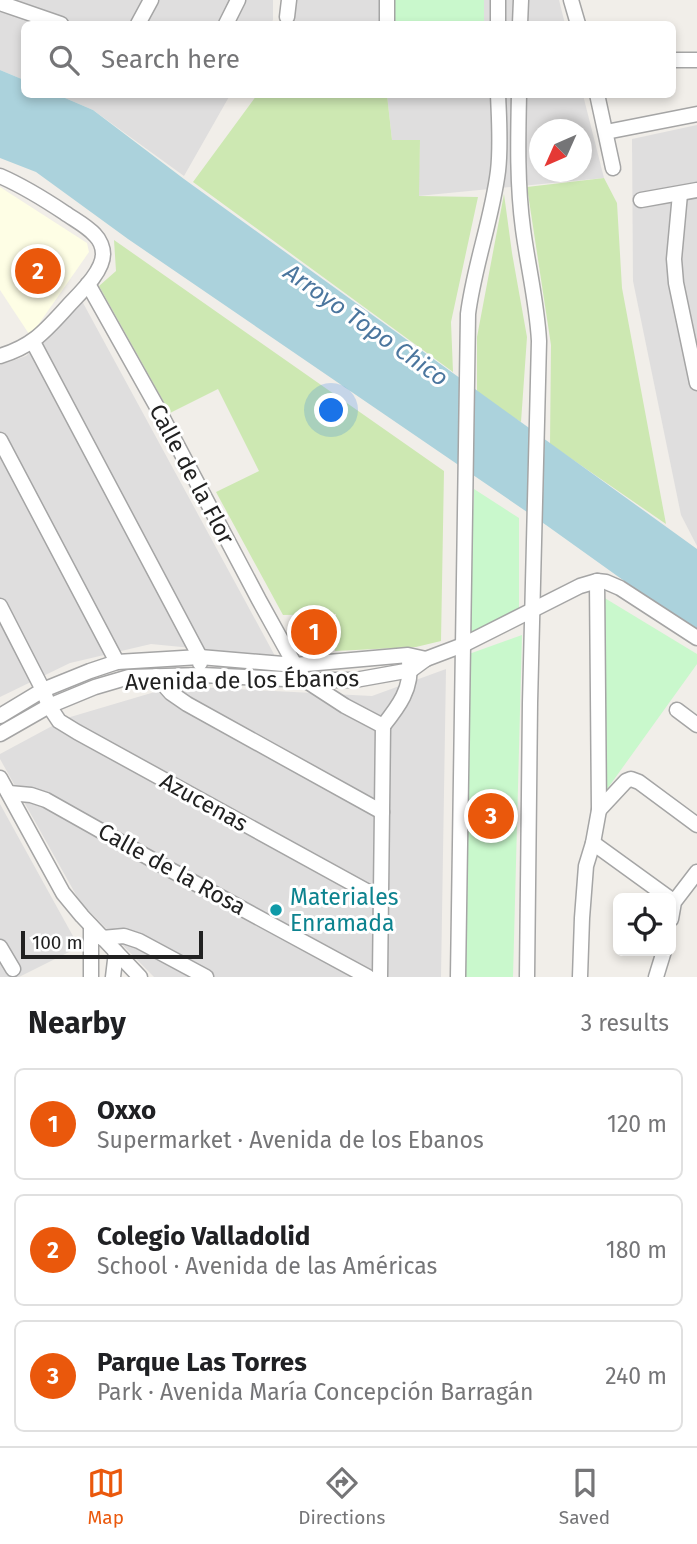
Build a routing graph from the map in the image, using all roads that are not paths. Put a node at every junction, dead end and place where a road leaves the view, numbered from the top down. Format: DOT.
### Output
graph roads {
  1 [pos="151,0"];
  2 [pos="238,0"];
  3 [pos="289,0"];
  4 [pos="387,0"];
  5 [pos="498,0"];
  6 [pos="521,0"];
  7 [pos="571,0"];
  8 [pos="0,3"];
  9 [pos="287,17"];
  10 [pos="52,21"];
  11 [pos="140,21"];
  12 [pos="228,21"];
  13 [pos="387,21"];
  14 [pos="498,21"];
  15 [pos="520,21"];
  16 [pos="577,21"];
  17 [pos="676,60"];
  18 [pos="697,60"];
  19 [pos="498,98"];
  20 [pos="519,98"];
  21 [pos="598,98"];
  22 [pos="697,114"];
  23 [pos="606,132"];
  24 [pos="612,168"];
  25 [pos="0,176"];
  26 [pos="697,190"];
  27 [pos="680,194"];
  28 [pos="641,201"];
  29 [pos="88,284"];
  30 [pos="33,342"];
  31 [pos="0,356"];
  32 [pos="697,383"];
  33 [pos="0,440"];
  34 [pos="597,581"];
  35 [pos="0,606"];
  36 [pos="533,610"];
  37 [pos="697,638"];
  38 [pos="463,645"];
  39 [pos="200,657"];
  40 [pos="117,662"];
  41 [pos="410,663"];
  42 [pos="295,665"];
  43 [pos="202,675"];
  44 [pos="156,676"];
  45 [pos="305,680"];
  46 [pos="43,690"];
  47 [pos="49,706"];
  48 [pos="677,710"];
  49 [pos="0,716"];
  50 [pos="697,725"];
  51 [pos="383,726"];
  52 [pos="0,734"];
  53 [pos="0,778"];
  54 [pos="9,793"];
  55 [pos="599,810"];
  56 [pos="382,812"];
  57 [pos="697,825"];
  58 [pos="593,843"];
  59 [pos="697,872"];
  60 [pos="661,893"];
  61 [pos="676,895"];
  62 [pos="381,899"];
  63 [pos="91,926"];
  64 [pos="103,938"];
  65 [pos="0,947"];
  66 [pos="116,952"];
  67 [pos="662,956"];
  68 [pos="13,969"];
  69 [pos="91,977"];
  70 [pos="103,977"];
  71 [pos="113,977"];
  72 [pos="141,977"];
  73 [pos="206,977"];
  74 [pos="368,977"];
  75 [pos="380,977"];
  76 [pos="458,977"];
  77 [pos="527,977"];
  78 [pos="580,977"];
  79 [pos="656,977"];
  1 -- 11 [label="street"];
  2 -- 12 [label="street"];
  3 -- 9 [label="street"];
  4 -- 13 [label="street"];
  5 -- 14 [label="street"];
  6 -- 15 [label="street"];
  7 -- 16 [label="street"];
  8 -- 10 [label="street"];
  17 -- 18 [label="street"];
  19 -- 38 [label="street"];
  20 -- 36 [label="street"];
  21 -- 23 [label="street"];
  22 -- 23 [label="street"];
  23 -- 24 [label="street"];
  25 -- 29 [label="street"];
  26 -- 27 [label="street"];
  27 -- 28 [label="street"];
  27 -- 32 [label="street"];
  29 -- 30 [label="street"];
  29 -- 42 [label="street, Calle de la Flor"];
  30 -- 31 [label="street"];
  30 -- 39 [label="street"];
  33 -- 40 [label="street"];
  34 -- 36 [label="street"];
  34 -- 37 [label="street"];
  34 -- 55 [label="street"];
  35 -- 46 [label="street, Azucenas"];
  36 -- 38 [label="street"];
  36 -- 77 [label="street"];
  38 -- 41 [label="street"];
  38 -- 76 [label="street"];
  39 -- 40 [label="street"];
  39 -- 42 [label="street"];
  39 -- 43 [label="street"];
  40 -- 46 [label="street"];
  41 -- 42 [label="street"];
  41 -- 45 [label="street, Avenida de los Ébanos"];
  41 -- 51 [label="street"];
  42 -- 45 [label="street"];
  43 -- 44 [label="street, Avenida de los Ébanos"];
  43 -- 45 [label="street, Avenida de los Ébanos"];
  44 -- 47 [label="street, Avenida de los Ébanos"];
  44 -- 56 [label="street"];
  45 -- 51 [label="street"];
  46 -- 47 [label="street, Azucenas"];
  46 -- 49 [label="street"];
  47 -- 52 [label="street, Avenida de los Ébanos"];
  47 -- 62 [label="street, Azucenas"];
  48 -- 50 [label="street"];
  51 -- 56 [label="street"];
  53 -- 54 [label="street"];
  54 -- 63 [label="street"];
  54 -- 74 [label="street, Calle de la Rosa"];
  55 -- 57 [label="street"];
  55 -- 58 [label="street"];
  56 -- 62 [label="street"];
  58 -- 60 [label="street"];
  58 -- 78 [label="street"];
  59 -- 61 [label="street"];
  62 -- 75 [label="street"];
  63 -- 64 [label="street"];
  63 -- 69 [label="street"];
  64 -- 66 [label="street"];
  64 -- 73 [label="street"];
  65 -- 68 [label="street"];
  66 -- 71 [label="street"];
  66 -- 72 [label="street"];
  67 -- 79 [label="street"];
  69 -- 70 [label="street"];
}
